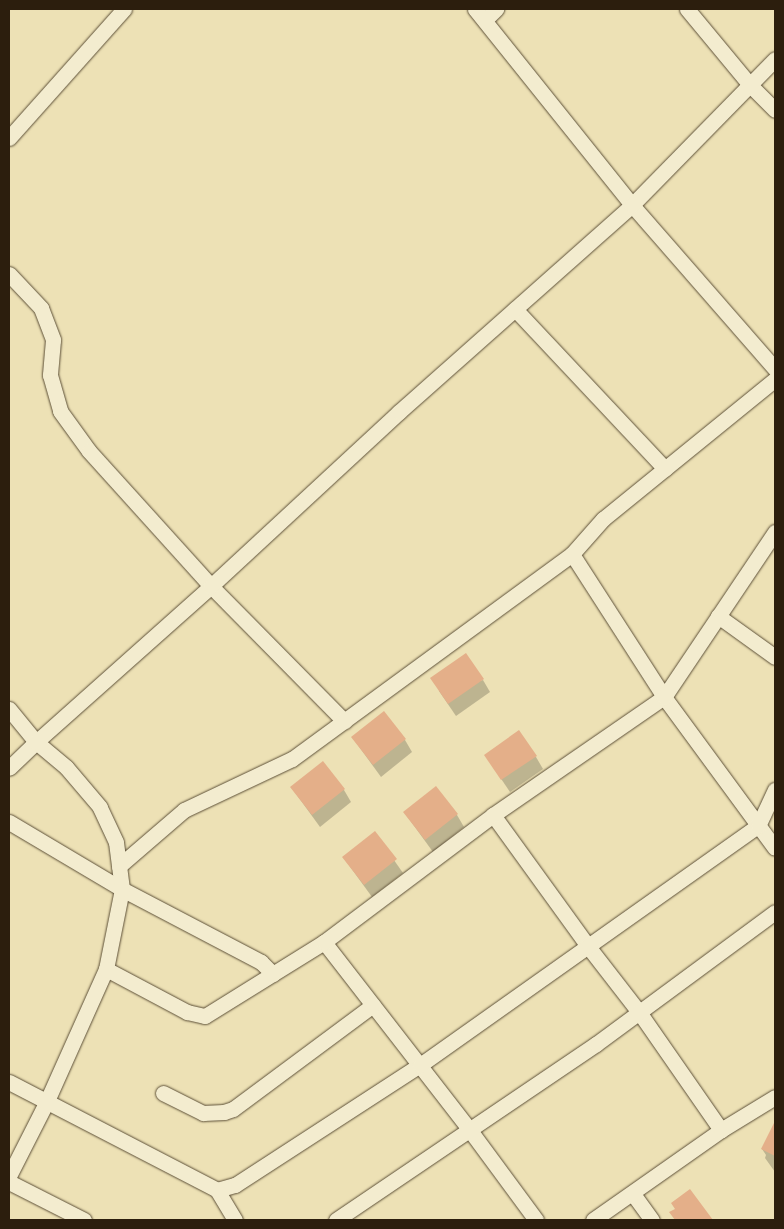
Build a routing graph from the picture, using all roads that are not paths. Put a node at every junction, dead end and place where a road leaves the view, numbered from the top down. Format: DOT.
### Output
graph roads {
  1 [pos="124,9"];
  2 [pos="687,9"];
  3 [pos="485,12"];
  4 [pos="775,59"];
  5 [pos="750,85"];
  6 [pos="775,110"];
  7 [pos="9,138"];
  8 [pos="632,205"];
  9 [pos="9,274"];
  10 [pos="515,309"];
  11 [pos="775,369"];
  12 [pos="775,379"];
  13 [pos="665,469"];
  14 [pos="775,532"];
  15 [pos="572,554"];
  16 [pos="212,586"];
  17 [pos="718,616"];
  18 [pos="775,657"];
  19 [pos="664,697"];
  20 [pos="9,709"];
  21 [pos="344,721"];
  22 [pos="36,742"];
  23 [pos="9,768"];
  24 [pos="775,790"];
  25 [pos="493,815"];
  26 [pos="9,822"];
  27 [pos="758,826"];
  28 [pos="775,848"];
  29 [pos="119,866"];
  30 [pos="122,889"];
  31 [pos="775,912"];
  32 [pos="324,942"];
  33 [pos="587,945"];
  34 [pos="106,969"];
  35 [pos="273,974"];
  36 [pos="373,1005"];
  37 [pos="639,1012"];
  38 [pos="420,1065"];
  39 [pos="9,1082"];
  40 [pos="163,1093"];
  41 [pos="775,1097"];
  42 [pos="46,1103"];
  43 [pos="470,1129"];
  44 [pos="721,1130"];
  45 [pos="9,1176"];
  46 [pos="9,1182"];
  47 [pos="217,1190"];
  48 [pos="633,1194"];
  49 [pos="84,1220"];
  50 [pos="235,1220"];
  51 [pos="336,1220"];
  52 [pos="536,1220"];
  53 [pos="594,1220"];
  54 [pos="652,1220"];
  1 -- 7 [label="street"];
  2 -- 5 [label="street"];
  3 -- 8 [label="street"];
  4 -- 5 [label="street"];
  5 -- 6 [label="street"];
  5 -- 8 [label="street"];
  8 -- 10 [label="street"];
  8 -- 11 [label="street"];
  9 -- 16 [label="street"];
  10 -- 13 [label="street"];
  10 -- 16 [label="street"];
  12 -- 13 [label="street"];
  13 -- 15 [label="street"];
  14 -- 17 [label="street"];
  15 -- 19 [label="street"];
  15 -- 21 [label="street"];
  16 -- 21 [label="street"];
  16 -- 22 [label="street"];
  17 -- 18 [label="street"];
  17 -- 19 [label="street"];
  19 -- 25 [label="street"];
  19 -- 27 [label="street"];
  20 -- 22 [label="street"];
  21 -- 29 [label="street"];
  22 -- 23 [label="street"];
  22 -- 29 [label="street"];
  24 -- 27 [label="street"];
  25 -- 32 [label="street"];
  25 -- 33 [label="street"];
  26 -- 30 [label="street"];
  27 -- 28 [label="street"];
  27 -- 33 [label="street"];
  29 -- 30 [label="street"];
  30 -- 34 [label="street"];
  30 -- 35 [label="street"];
  31 -- 37 [label="street"];
  32 -- 35 [label="street"];
  32 -- 36 [label="street"];
  33 -- 37 [label="street"];
  33 -- 38 [label="street"];
  34 -- 35 [label="street"];
  34 -- 42 [label="street"];
  36 -- 38 [label="street"];
  36 -- 40 [label="street"];
  37 -- 43 [label="street"];
  37 -- 44 [label="street"];
  38 -- 43 [label="street"];
  38 -- 47 [label="street"];
  39 -- 42 [label="street"];
  41 -- 44 [label="street"];
  42 -- 45 [label="street"];
  42 -- 47 [label="street"];
  43 -- 51 [label="street"];
  43 -- 52 [label="street"];
  44 -- 48 [label="street"];
  46 -- 49 [label="street"];
  47 -- 50 [label="street"];
  48 -- 53 [label="street"];
  48 -- 54 [label="street"];
}
